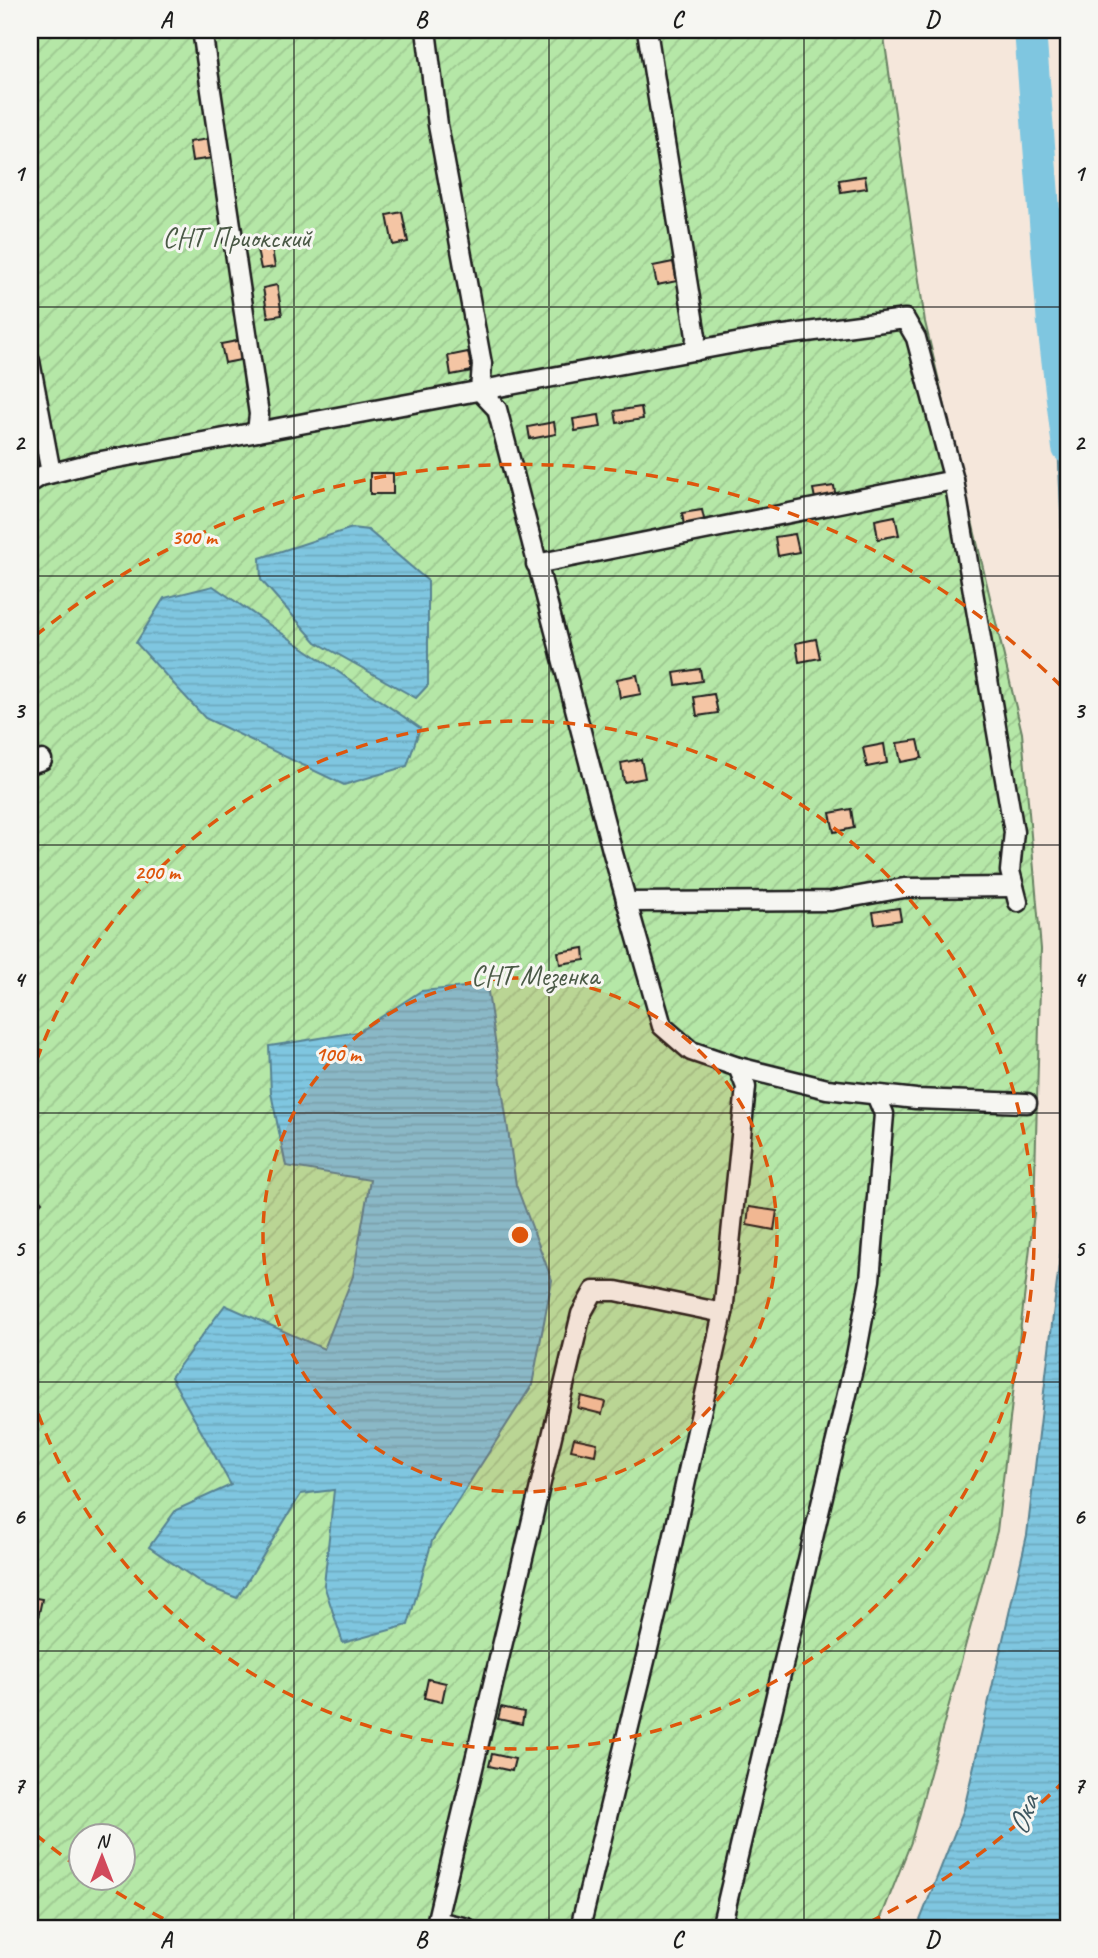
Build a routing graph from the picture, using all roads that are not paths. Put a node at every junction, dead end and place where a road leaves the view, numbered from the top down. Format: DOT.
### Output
graph roads {
  1 [pos="202,30"];
  2 [pos="426,30"];
  3 [pos="647,30"];
  4 [pos="695,351"];
  5 [pos="30,361"];
  6 [pos="480,391"];
  7 [pos="257,432"];
  8 [pos="51,474"];
  9 [pos="954,480"];
  10 [pos="30,483"];
  11 [pos="536,564"];
  12 [pos="626,902"];
  13 [pos="738,1068"];
  14 [pos="876,1095"];
  15 [pos="1027,1103"];
  16 [pos="723,1313"];
  17 [pos="436,1925"];
  18 [pos="467,1928"];
  19 [pos="580,1928"];
  20 [pos="721,1928"];
  1 -- 7 [label="street"];
  2 -- 6 [label="street"];
  3 -- 4 [label="street"];
  4 -- 6 [label="street"];
  4 -- 9 [label="street"];
  5 -- 8 [label="street"];
  6 -- 7 [label="street"];
  6 -- 11 [label="street"];
  7 -- 8 [label="street"];
  8 -- 10 [label="street"];
  9 -- 11 [label="street"];
  9 -- 12 [label="street"];
  11 -- 12 [label="street"];
  12 -- 13 [label="street"];
  13 -- 14 [label="street"];
  13 -- 16 [label="street"];
  14 -- 15 [label="street"];
  14 -- 20 [label="street"];
  16 -- 17 [label="street"];
  16 -- 19 [label="street"];
  17 -- 18 [label="street"];
}
